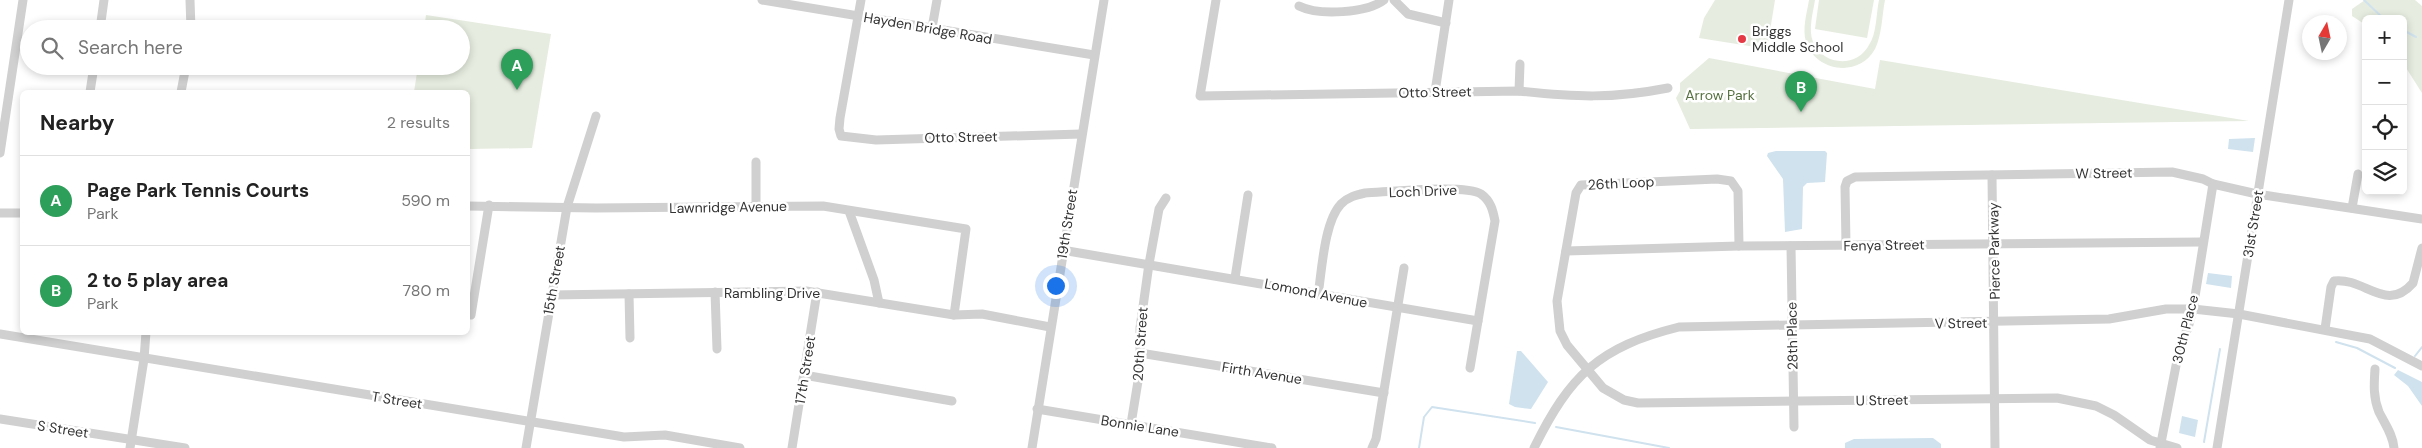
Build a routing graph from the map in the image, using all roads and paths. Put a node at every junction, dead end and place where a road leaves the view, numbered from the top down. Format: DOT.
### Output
graph roads {
  1 [pos="23,0"];
  2 [pos="104,0"];
  3 [pos="190,0"];
  4 [pos="762,0"];
  5 [pos="861,0"];
  6 [pos="936,0"];
  7 [pos="1104,0"];
  8 [pos="1216,0"];
  9 [pos="1384,0"];
  10 [pos="1394,0"];
  11 [pos="1450,0"];
  12 [pos="2290,0"];
  13 [pos="775,1"];
  14 [pos="1299,6"];
  15 [pos="858,16"];
  16 [pos="101,20"];
  17 [pos="191,20"];
  18 [pos="1446,23"];
  19 [pos="932,28"];
  20 [pos="1094,55"];
  21 [pos="1520,64"];
  22 [pos="93,75"];
  23 [pos="184,75"];
  24 [pos="1668,88"];
  25 [pos="90,90"];
  26 [pos="181,90"];
  27 [pos="1519,90"];
  28 [pos="1435,92"];
  29 [pos="596,116"];
  30 [pos="1081,134"];
  31 [pos="0,153"];
  32 [pos="756,162"];
  33 [pos="2358,174"];
  34 [pos="1992,175"];
  35 [pos="2213,184"];
  36 [pos="2257,194"];
  37 [pos="1248,195"];
  38 [pos="1166,198"];
  39 [pos="489,205"];
  40 [pos="470,206"];
  41 [pos="756,206"];
  42 [pos="567,207"];
  43 [pos="2352,208"];
  44 [pos="849,211"];
  45 [pos="0,213"];
  46 [pos="20,213"];
  47 [pos="2422,219"];
  48 [pos="2202,242"];
  49 [pos="1994,244"];
  50 [pos="1846,245"];
  51 [pos="1739,246"];
  52 [pos="1791,246"];
  53 [pos="2422,248"];
  54 [pos="1062,250"];
  55 [pos="1566,252"];
  56 [pos="1149,264"];
  57 [pos="1404,268"];
  58 [pos="1235,278"];
  59 [pos="715,292"];
  60 [pos="817,292"];
  61 [pos="629,294"];
  62 [pos="551,295"];
  63 [pos="1318,295"];
  64 [pos="879,304"];
  65 [pos="1398,308"];
  66 [pos="2193,309"];
  67 [pos="954,314"];
  68 [pos="2239,314"];
  69 [pos="471,315"];
  70 [pos="1478,321"];
  71 [pos="1995,322"];
  72 [pos="1792,325"];
  73 [pos="1050,326"];
  74 [pos="2324,329"];
  75 [pos="0,334"];
  76 [pos="56,335"];
  77 [pos="146,335"];
  78 [pos="630,338"];
  79 [pos="55,343"];
  80 [pos="717,349"];
  81 [pos="1140,353"];
  82 [pos="144,358"];
  83 [pos="2422,366"];
  84 [pos="1470,368"];
  85 [pos="2375,369"];
  86 [pos="1587,370"];
  87 [pos="804,375"];
  88 [pos="1384,393"];
  89 [pos="1995,399"];
  90 [pos="952,401"];
  91 [pos="1794,401"];
  92 [pos="1037,409"];
  93 [pos="0,419"];
  94 [pos="530,422"];
  95 [pos="1131,424"];
  96 [pos="1794,426"];
  97 [pos="130,444"];
  98 [pos="1536,445"];
  99 [pos="2161,445"];
  100 [pos="185,448"];
  101 [pos="526,448"];
  102 [pos="740,448"];
  103 [pos="792,448"];
  104 [pos="1032,448"];
  105 [pos="1272,448"];
  106 [pos="1372,448"];
  107 [pos="1995,448"];
  108 [pos="2177,448"];
  109 [pos="2217,448"];
  110 [pos="2394,448"];
  1 -- 31 [label="street"];
  2 -- 16 [label="street"];
  3 -- 17 [label="street"];
  4 -- 13 [label="street, Hayden Bridge Road"];
  5 -- 15 [label="street"];
  6 -- 19 [label="street"];
  7 -- 20 [label="street, 19th Street"];
  8 -- 28 [label="street, Otto Street"];
  9 -- 14 [label="street"];
  10 -- 18 [label="street"];
  11 -- 18 [label="street"];
  12 -- 36 [label="street, 31st Street"];
  13 -- 15 [label="street, Hayden Bridge Road"];
  15 -- 19 [label="street, Hayden Bridge Road"];
  15 -- 30 [label="street, Otto Street"];
  18 -- 28 [label="street"];
  19 -- 20 [label="street, Hayden Bridge Road"];
  20 -- 30 [label="street, 19th Street"];
  21 -- 27 [label="street"];
  22 -- 25 [label="street"];
  23 -- 26 [label="street"];
  24 -- 27 [label="street, Otto Street"];
  27 -- 28 [label="street, Otto Street"];
  29 -- 42 [label="street, 15th Street"];
  30 -- 54 [label="street, 19th Street"];
  32 -- 41 [label="street"];
  33 -- 43 [label="street"];
  34 -- 35 [label="street, W Street"];
  34 -- 49 [label="street, Pierce Parkway"];
  34 -- 50 [label="street, W Street"];
  35 -- 36 [label="street, W Street"];
  35 -- 48 [label="street, 30th Place"];
  36 -- 43 [label="street, W Street"];
  36 -- 68 [label="street, 31st Street"];
  37 -- 58 [label="street"];
  38 -- 56 [label="street"];
  39 -- 40 [label="street, Lawnridge Avenue"];
  39 -- 42 [label="street, Lawnridge Avenue"];
  39 -- 69 [label="street"];
  41 -- 42 [label="street, Lawnridge Avenue"];
  41 -- 44 [label="street, Lawnridge Avenue"];
  42 -- 62 [label="street, 15th Street"];
  43 -- 47 [label="street, W Street"];
  44 -- 64 [label="street"];
  44 -- 67 [label="street, Lawnridge Avenue"];
  45 -- 46 [label="street"];
  48 -- 49 [label="street, Fenya Street"];
  48 -- 66 [label="street, 30th Place"];
  49 -- 50 [label="street, Fenya Street"];
  49 -- 71 [label="street, Pierce Parkway"];
  50 -- 52 [label="street, Fenya Street"];
  51 -- 52 [label="street, Fenya Street"];
  51 -- 55 [label="street, Fenya Street"];
  51 -- 55 [label="street, 26th Loop"];
  52 -- 72 [label="street, 28th Place"];
  53 -- 74 [label="street"];
  54 -- 56 [label="street, Lomond Avenue"];
  54 -- 73 [label="street, 19th Street"];
  55 -- 86 [label="street, 26th Loop"];
  56 -- 58 [label="street, Lomond Avenue"];
  56 -- 81 [label="street, 20th Street"];
  57 -- 65 [label="street"];
  58 -- 63 [label="street, Lomond Avenue"];
  59 -- 60 [label="street, Rambling Drive"];
  59 -- 61 [label="street, Rambling Drive"];
  59 -- 80 [label="street"];
  60 -- 64 [label="street, Rambling Drive"];
  60 -- 87 [label="street, 17th Street"];
  61 -- 62 [label="street, Rambling Drive"];
  61 -- 78 [label="street"];
  62 -- 94 [label="street, 15th Street"];
  63 -- 65 [label="street, Lomond Avenue"];
  63 -- 70 [label="street, Loch Drive"];
  64 -- 67 [label="street, Rambling Drive"];
  65 -- 70 [label="street, Lomond Avenue"];
  65 -- 88 [label="street"];
  66 -- 68 [label="street, V Street"];
  66 -- 71 [label="street, V Street"];
  66 -- 99 [label="street, 30th Place"];
  67 -- 73 [label="street, Rambling Drive"];
  68 -- 74 [label="street, V Street"];
  68 -- 109 [label="street, 31st Street"];
  70 -- 84 [label="street, Loch Drive"];
  71 -- 72 [label="street, V Street"];
  71 -- 89 [label="street, Pierce Parkway"];
  72 -- 86 [label="street, V Street"];
  72 -- 91 [label="street, 28th Place"];
  73 -- 92 [label="street, 19th Street"];
  74 -- 83 [label="street, V Street"];
  75 -- 79 [label="street, T Street"];
  76 -- 79 [label="street"];
  77 -- 82 [label="street"];
  79 -- 82 [label="street, T Street"];
  81 -- 88 [label="street, Firth Avenue"];
  81 -- 95 [label="street, 20th Street"];
  82 -- 94 [label="street, T Street"];
  82 -- 97 [label="street"];
  85 -- 110 [label="street"];
  86 -- 91 [label="street, U Street"];
  86 -- 98 [label="street, V Street"];
  87 -- 90 [label="street"];
  87 -- 103 [label="street, 17th Street"];
  88 -- 106 [label="street"];
  89 -- 91 [label="street, U Street"];
  89 -- 99 [label="street, U Street"];
  89 -- 107 [label="street, Pierce Parkway"];
  91 -- 96 [label="street, 28th Place"];
  92 -- 95 [label="street, Bonnie Lane"];
  92 -- 104 [label="street, 19th Street"];
  93 -- 97 [label="street, S Street"];
  94 -- 101 [label="street, 15th Street"];
  94 -- 102 [label="street, T Street"];
  95 -- 105 [label="street, Bonnie Lane"];
  97 -- 100 [label="street, S Street"];
  99 -- 108 [label="street, U Street"];
}
